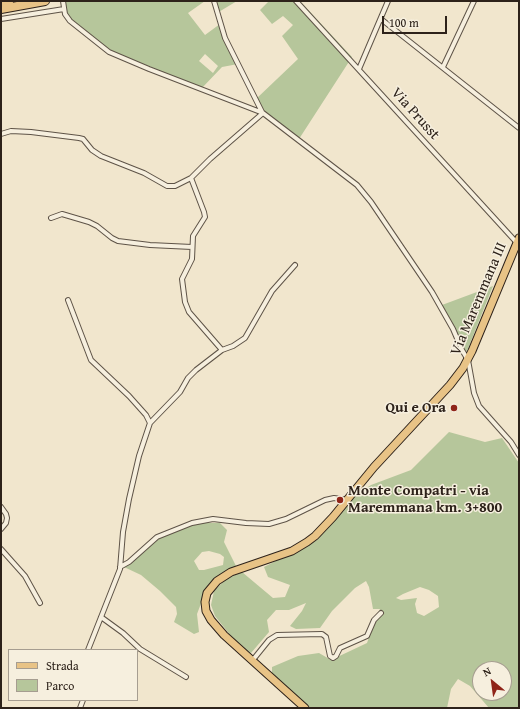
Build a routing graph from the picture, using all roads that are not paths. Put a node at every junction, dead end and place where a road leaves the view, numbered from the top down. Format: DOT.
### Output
graph roads {
  1 [pos="9,1"];
  2 [pos="45,1"];
  3 [pos="63,1"];
  4 [pos="214,1"];
  5 [pos="296,1"];
  6 [pos="388,1"];
  7 [pos="474,1"];
  8 [pos="1,2"];
  9 [pos="1,9"];
  10 [pos="64,9"];
  11 [pos="1,19"];
  12 [pos="381,19"];
  13 [pos="443,67"];
  14 [pos="359,69"];
  15 [pos="262,113"];
  16 [pos="519,128"];
  17 [pos="1,134"];
  18 [pos="191,178"];
  19 [pos="51,218"];
  20 [pos="518,242"];
  21 [pos="192,247"];
  22 [pos="295,265"];
  23 [pos="68,300"];
  24 [pos="222,350"];
  25 [pos="468,360"];
  26 [pos="150,423"];
  27 [pos="519,453"];
  28 [pos="348,500"];
  29 [pos="1,507"];
  30 [pos="1,530"];
  31 [pos="1,549"];
  32 [pos="120,567"];
  33 [pos="40,603"];
  34 [pos="381,613"];
  35 [pos="101,617"];
  36 [pos="88,649"];
  37 [pos="252,661"];
  38 [pos="186,677"];
  39 [pos="305,708"];
  1 -- 8 [label="highway"];
  2 -- 9 [label="highway"];
  3 -- 10 [label="street"];
  4 -- 15 [label="street"];
  5 -- 14 [label="street, Via Prusst"];
  6 -- 12 [label="street"];
  7 -- 13 [label="street"];
  10 -- 11 [label="street"];
  10 -- 15 [label="street"];
  12 -- 13 [label="street"];
  12 -- 14 [label="street"];
  13 -- 16 [label="street"];
  14 -- 20 [label="street, Via Prusst"];
  15 -- 18 [label="street"];
  15 -- 25 [label="street"];
  17 -- 18 [label="street"];
  18 -- 21 [label="street"];
  19 -- 21 [label="street"];
  20 -- 25 [label="main road, Via Maremmana III"];
  21 -- 24 [label="street"];
  22 -- 24 [label="street"];
  23 -- 26 [label="street"];
  24 -- 26 [label="street"];
  25 -- 27 [label="street"];
  25 -- 28 [label="main road, Via Maremmana III"];
  26 -- 32 [label="street"];
  28 -- 32 [label="street"];
  28 -- 37 [label="main road, Via Maremmana III"];
  29 -- 30 [label="street"];
  31 -- 33 [label="street"];
  32 -- 35 [label="street"];
  34 -- 37 [label="street"];
  35 -- 36 [label="street"];
  35 -- 38 [label="street"];
  37 -- 39 [label="main road, Via Maremmana III"];
}
